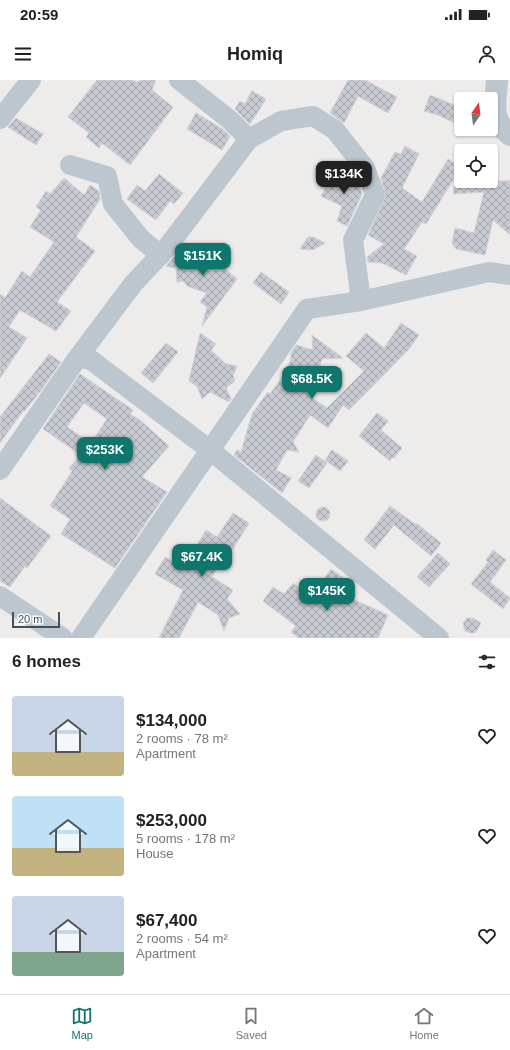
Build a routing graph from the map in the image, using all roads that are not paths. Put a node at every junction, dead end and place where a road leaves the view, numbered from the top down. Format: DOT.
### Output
graph roads {
  1 [pos="31,80"];
  2 [pos="179,80"];
  3 [pos="497,80"];
  4 [pos="0,119"];
  5 [pos="510,135"];
  6 [pos="249,139"];
  7 [pos="70,166"];
  8 [pos="161,255"];
  9 [pos="510,275"];
  10 [pos="361,301"];
  11 [pos="76,360"];
  12 [pos="210,450"];
  13 [pos="0,470"];
  14 [pos="0,596"];
  15 [pos="63,638"];
  16 [pos="81,638"];
  17 [pos="438,638"];
  1 -- 4 [label="street"];
  2 -- 6 [label="street"];
  3 -- 5 [label="street"];
  6 -- 8 [label="street"];
  6 -- 10 [label="street"];
  7 -- 8 [label="street"];
  8 -- 11 [label="street"];
  9 -- 10 [label="street"];
  10 -- 12 [label="street"];
  11 -- 12 [label="street"];
  11 -- 13 [label="street"];
  12 -- 16 [label="street"];
  12 -- 17 [label="street"];
  14 -- 15 [label="street"];
}
